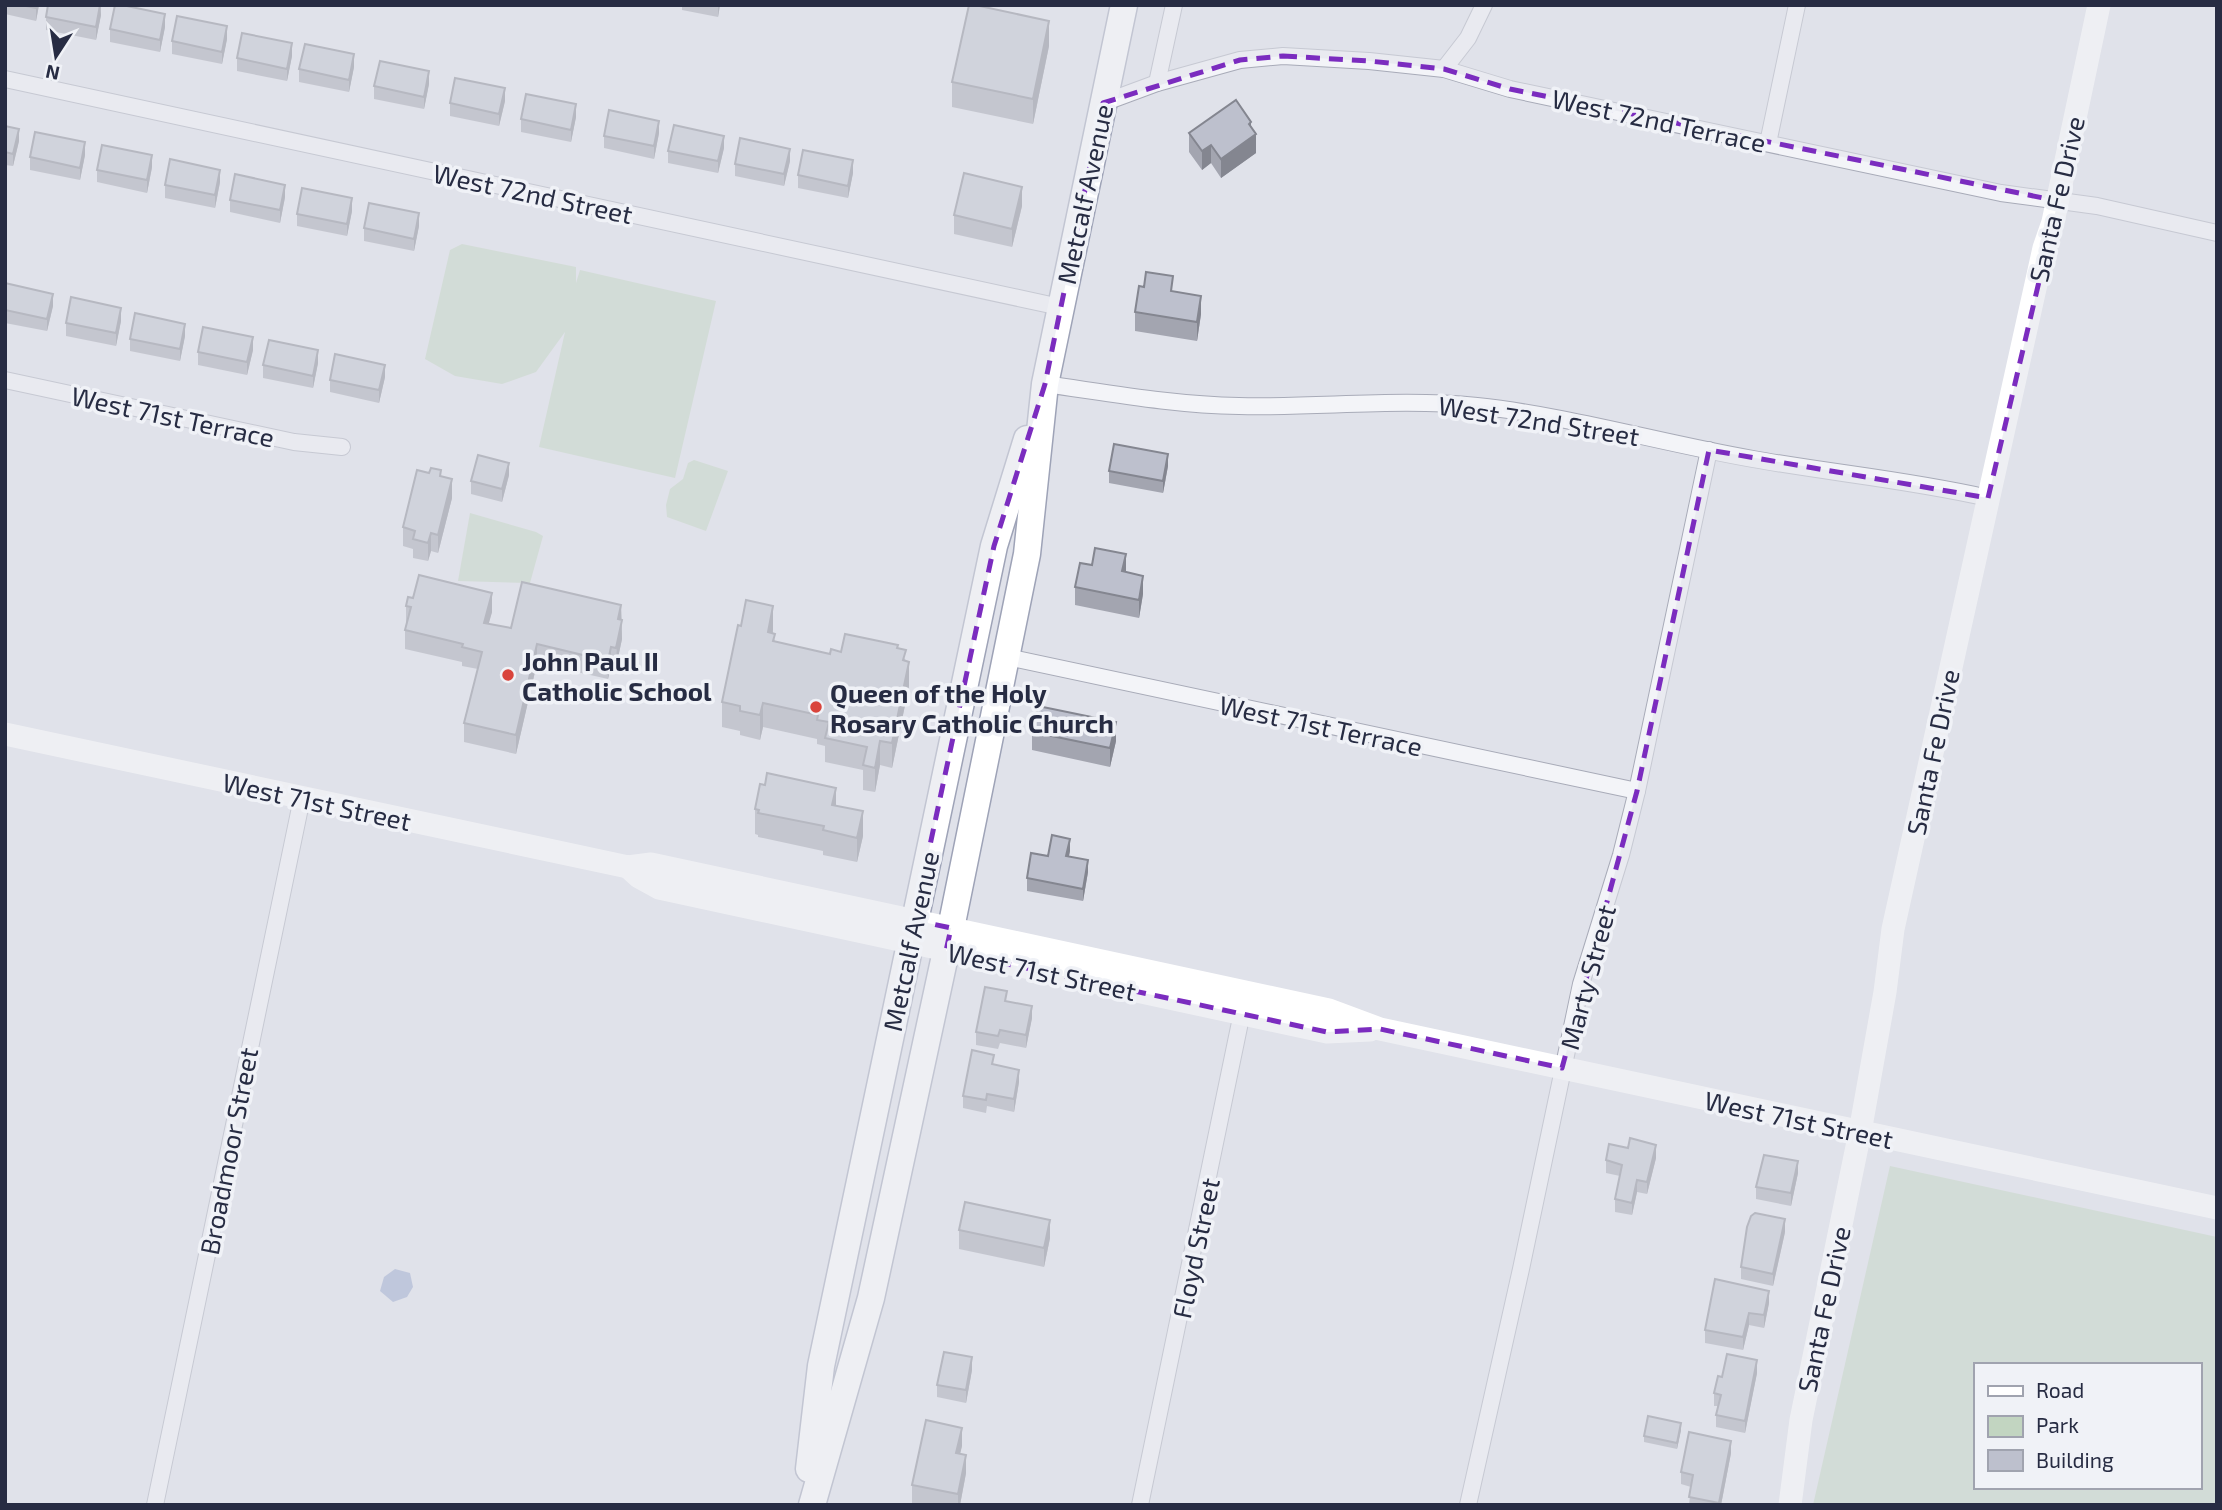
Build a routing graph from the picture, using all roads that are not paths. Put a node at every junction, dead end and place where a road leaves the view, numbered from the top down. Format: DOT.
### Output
graph roads {
  1 [pos="1124,5"];
  2 [pos="1174,5"];
  3 [pos="1484,5"];
  4 [pos="1797,5"];
  5 [pos="2099,5"];
  6 [pos="1444,69"];
  7 [pos="5,79"];
  8 [pos="1157,83"];
  9 [pos="1103,103"];
  10 [pos="1768,143"];
  11 [pos="2058,201"];
  12 [pos="2217,233"];
  13 [pos="1060,307"];
  14 [pos="5,380"];
  15 [pos="1045,384"];
  16 [pos="342,447"];
  17 [pos="1709,450"];
  18 [pos="1988,498"];
  19 [pos="1007,657"];
  20 [pos="5,734"];
  21 [pos="1637,791"];
  22 [pos="302,798"];
  23 [pos="912,931"];
  24 [pos="948,940"];
  25 [pos="1245,1003"];
  26 [pos="1562,1068"];
  27 [pos="1860,1132"];
  28 [pos="2217,1208"];
  29 [pos="155,1505"];
  30 [pos="805,1505"];
  31 [pos="812,1505"];
  32 [pos="1140,1505"];
  33 [pos="1468,1505"];
  34 [pos="1790,1505"];
  1 -- 9 [label="main road, Metcalf Avenue"];
  2 -- 8 [label="street"];
  3 -- 6 [label="street"];
  4 -- 10 [label="street"];
  5 -- 11 [label="street, Santa Fe Drive"];
  6 -- 8 [label="street, West 72nd Terrace"];
  6 -- 10 [label="street, West 72nd Terrace"];
  7 -- 13 [label="street, West 72nd Street"];
  8 -- 9 [label="street, West 72nd Terrace"];
  9 -- 13 [label="main road, Metcalf Avenue"];
  10 -- 11 [label="street, West 72nd Terrace"];
  11 -- 12 [label="street, West 72nd Terrace"];
  11 -- 18 [label="street, Santa Fe Drive"];
  13 -- 15 [label="main road, Metcalf Avenue"];
  14 -- 16 [label="street, West 71st Terrace"];
  15 -- 17 [label="street, West 72nd Street"];
  15 -- 19 [label="main road, Metcalf Avenue"];
  15 -- 23 [label="main road, Metcalf Avenue"];
  17 -- 18 [label="street, West 72nd Street"];
  17 -- 21 [label="street, Marty Street"];
  18 -- 27 [label="street, Santa Fe Drive"];
  19 -- 21 [label="street, West 71st Terrace"];
  19 -- 24 [label="main road, Metcalf Avenue"];
  20 -- 22 [label="street, West 71st Street"];
  21 -- 26 [label="street, Marty Street"];
  22 -- 23 [label="street, West 71st Street"];
  22 -- 29 [label="street, Broadmoor Street"];
  23 -- 24 [label="street, West 71st Street"];
  23 -- 30 [label="main road, Metcalf Avenue"];
  24 -- 25 [label="street, West 71st Street"];
  24 -- 31 [label="main road, Metcalf Avenue"];
  25 -- 26 [label="street, West 71st Street"];
  25 -- 32 [label="street, Floyd Street"];
  26 -- 27 [label="street, West 71st Street"];
  26 -- 33 [label="street, Marty Street"];
  27 -- 28 [label="street, West 71st Street"];
  27 -- 34 [label="street, Santa Fe Drive"];
}
